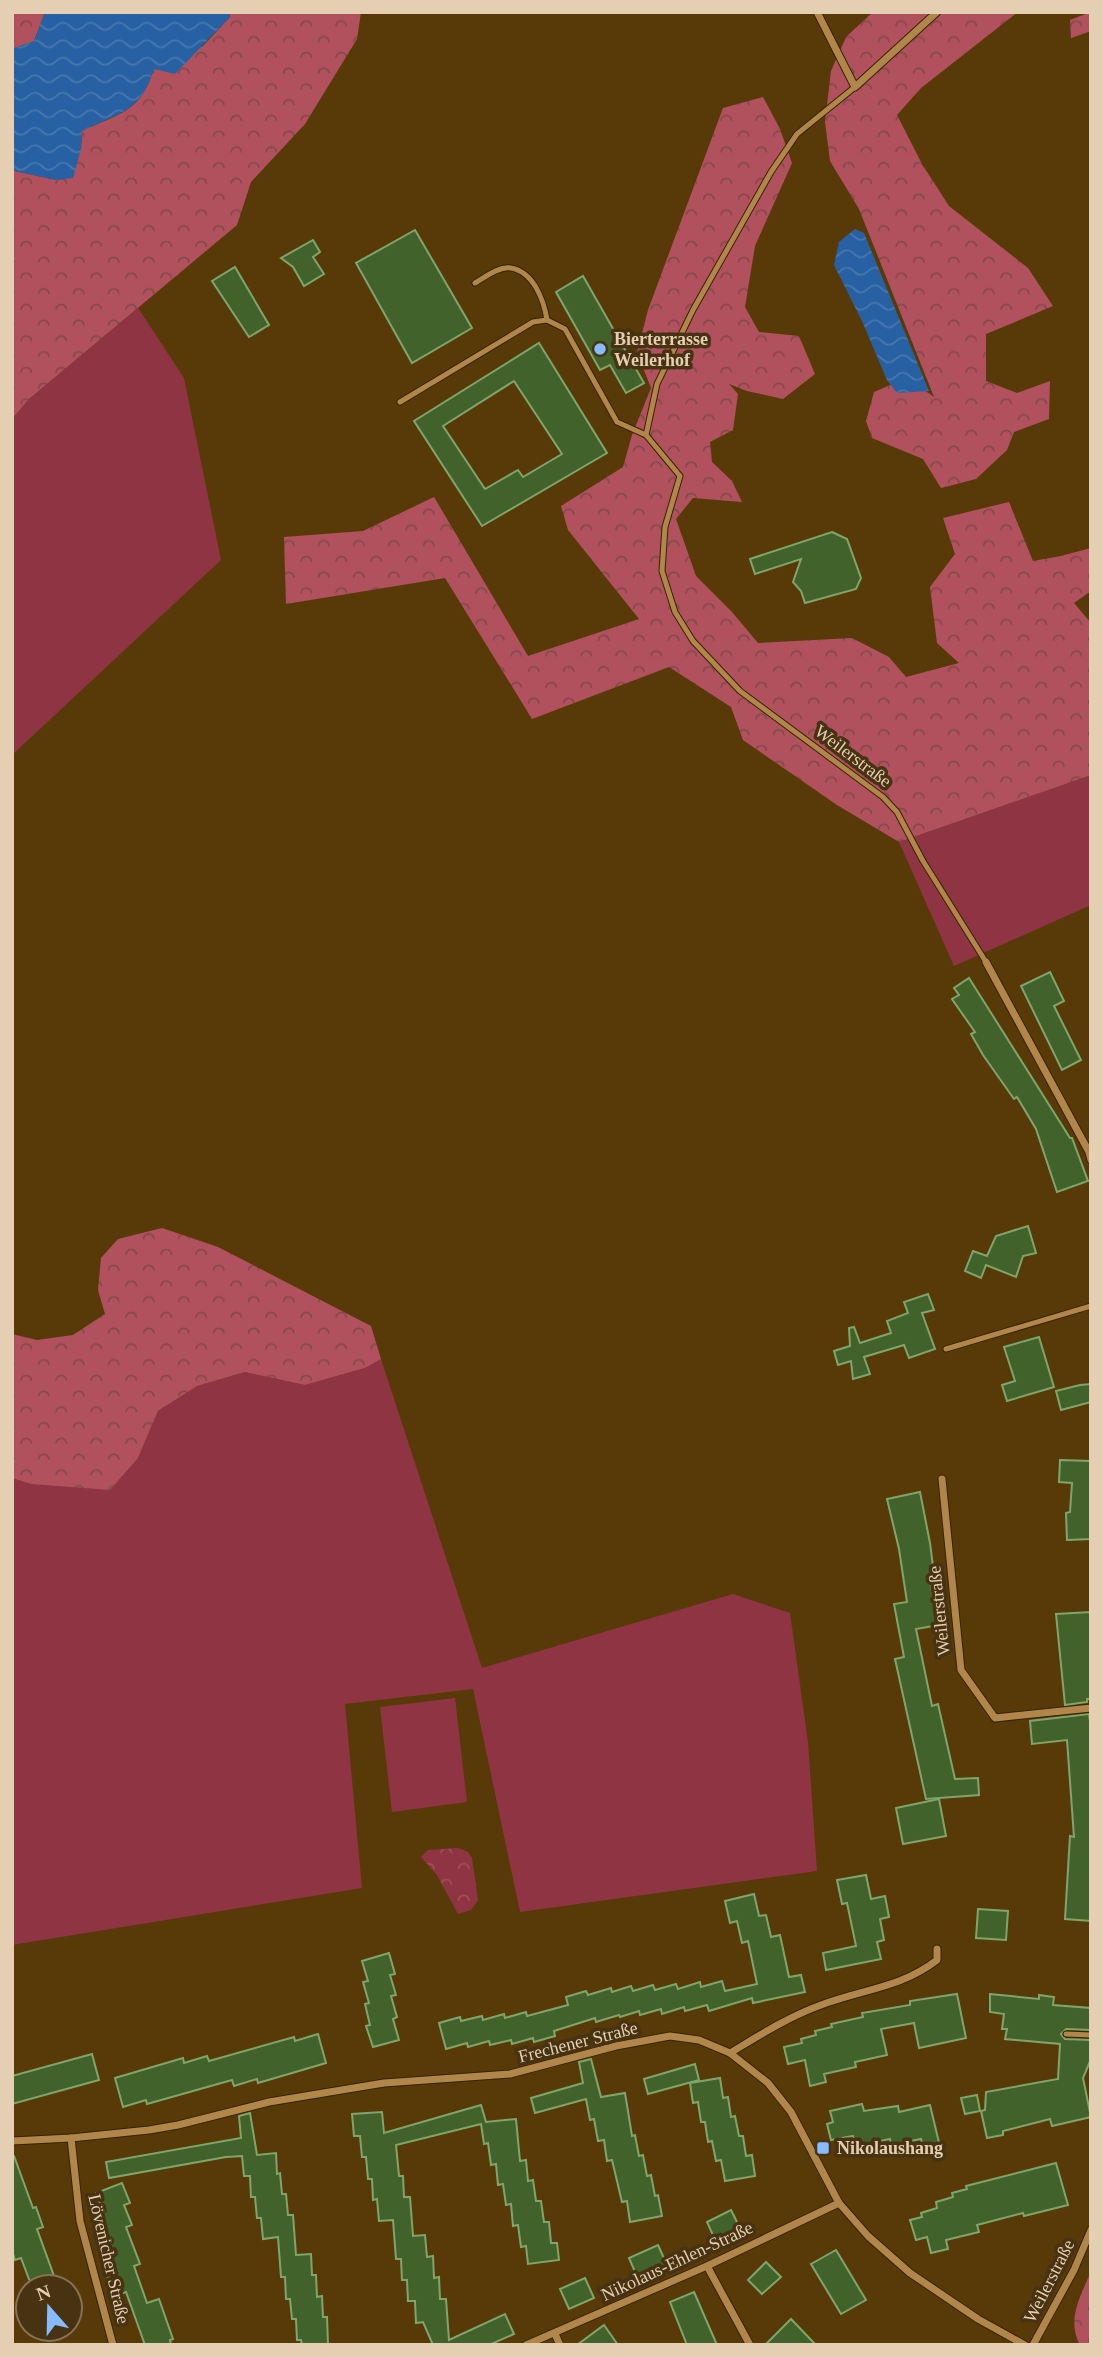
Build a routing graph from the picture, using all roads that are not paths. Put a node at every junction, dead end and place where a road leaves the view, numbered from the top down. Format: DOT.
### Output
graph roads {
  1 [pos="817,12"];
  2 [pos="937,12"];
  3 [pos="855,87"];
  4 [pos="475,283"];
  5 [pos="547,320"];
  6 [pos="400,402"];
  7 [pos="646,435"];
  8 [pos="986,962"];
  9 [pos="1091,1160"];
  10 [pos="1091,1306"];
  11 [pos="946,1349"];
  12 [pos="942,1479"];
  13 [pos="1091,1708"];
  14 [pos="937,1949"];
  15 [pos="1066,2034"];
  16 [pos="1091,2035"];
  17 [pos="730,2053"];
  18 [pos="71,2138"];
  19 [pos="12,2141"];
  20 [pos="839,2203"];
  21 [pos="1091,2230"];
  22 [pos="707,2266"];
  23 [pos="555,2334"];
  24 [pos="113,2345"];
  25 [pos="526,2345"];
  26 [pos="560,2345"];
  27 [pos="750,2345"];
  28 [pos="1025,2345"];
  29 [pos="1034,2345"];
  1 -- 3 [label="street"];
  2 -- 3 [label="street"];
  3 -- 7 [label="lane"];
  4 -- 5 [label="lane"];
  5 -- 6 [label="lane"];
  5 -- 7 [label="lane"];
  7 -- 8 [label="lane, Weilerstraße"];
  8 -- 9 [label="street, Weilerstraße"];
  10 -- 11 [label="lane"];
  12 -- 13 [label="street, Weilerstraße"];
  14 -- 17 [label="street"];
  15 -- 16 [label="lane"];
  17 -- 18 [label="street, Frechener Straße"];
  17 -- 20 [label="street, Frechener Straße"];
  18 -- 19 [label="street, Frechener Straße"];
  18 -- 24 [label="street, Lövenicher Straße"];
  20 -- 22 [label="street, Nikolaus-Ehlen-Straße"];
  20 -- 28 [label="street, Frechener Straße"];
  21 -- 29 [label="street, Weilerstraße"];
  22 -- 23 [label="street, Nikolaus-Ehlen-Straße"];
  22 -- 27 [label="street"];
  23 -- 25 [label="street, Nikolaus-Ehlen-Straße"];
  23 -- 26 [label="street"];
}
